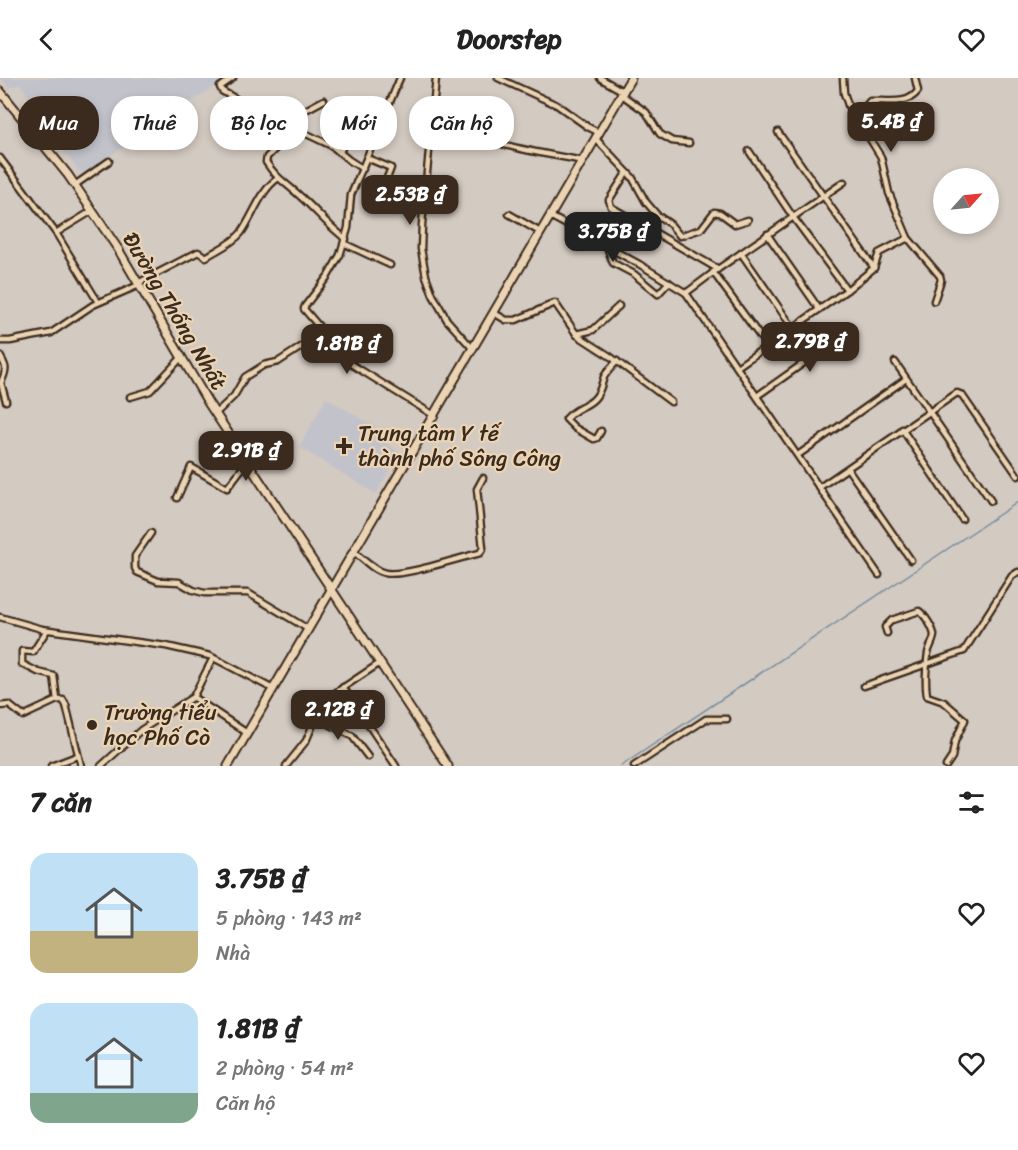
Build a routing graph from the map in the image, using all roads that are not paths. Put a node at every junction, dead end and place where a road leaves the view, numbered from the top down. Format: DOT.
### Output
graph roads {
  1 [pos="233,78"];
  2 [pos="400,78"];
  3 [pos="436,78"];
  4 [pos="498,78"];
  5 [pos="600,78"];
  6 [pos="631,78"];
  7 [pos="843,78"];
  8 [pos="915,78"];
  9 [pos="0,91"];
  10 [pos="623,93"];
  11 [pos="230,96"];
  12 [pos="393,96"];
  13 [pos="855,119"];
  14 [pos="778,132"];
  15 [pos="308,135"];
  16 [pos="597,135"];
  17 [pos="689,143"];
  18 [pos="514,145"];
  19 [pos="275,150"];
  20 [pos="371,150"];
  21 [pos="749,151"];
  22 [pos="340,152"];
  23 [pos="0,158"];
  24 [pos="367,158"];
  25 [pos="583,160"];
  26 [pos="109,161"];
  27 [pos="363,169"];
  28 [pos="627,172"];
  29 [pos="278,179"];
  30 [pos="844,182"];
  31 [pos="75,185"];
  32 [pos="381,193"];
  33 [pos="824,196"];
  34 [pos="93,211"];
  35 [pos="509,214"];
  36 [pos="550,216"];
  37 [pos="793,217"];
  38 [pos="748,220"];
  39 [pos="540,232"];
  40 [pos="56,233"];
  41 [pos="767,234"];
  42 [pos="908,238"];
  43 [pos="345,242"];
  44 [pos="607,247"];
  45 [pos="741,253"];
  46 [pos="390,265"];
  47 [pos="874,268"];
  48 [pos="715,270"];
  49 [pos="669,282"];
  50 [pos="139,284"];
  51 [pos="847,290"];
  52 [pos="686,293"];
  53 [pos="934,301"];
  54 [pos="98,302"];
  55 [pos="619,306"];
  56 [pos="819,309"];
  57 [pos="494,313"];
  58 [pos="793,328"];
  59 [pos="849,331"];
  60 [pos="324,332"];
  61 [pos="576,334"];
  62 [pos="0,341"];
  63 [pos="767,346"];
  64 [pos="473,349"];
  65 [pos="0,356"];
  66 [pos="182,357"];
  67 [pos="617,361"];
  68 [pos="895,362"];
  69 [pos="737,367"];
  70 [pos="906,379"];
  71 [pos="757,396"];
  72 [pos="130,397"];
  73 [pos="6,401"];
  74 [pos="671,402"];
  75 [pos="928,411"];
  76 [pos="215,414"];
  77 [pos="435,416"];
  78 [pos="902,429"];
  79 [pos="601,431"];
  80 [pos="798,455"];
  81 [pos="247,462"];
  82 [pos="848,469"];
  83 [pos="1018,476"];
  84 [pos="483,478"];
  85 [pos="820,487"];
  86 [pos="177,498"];
  87 [pos="991,501"];
  88 [pos="962,519"];
  89 [pos="151,533"];
  90 [pos="354,552"];
  91 [pos="911,560"];
  92 [pos="1018,572"];
  93 [pos="879,575"];
  94 [pos="332,590"];
  95 [pos="0,617"];
  96 [pos="308,629"];
  97 [pos="47,630"];
  98 [pos="887,633"];
  99 [pos="213,657"];
  100 [pos="380,663"];
  101 [pos="927,665"];
  102 [pos="864,686"];
  103 [pos="343,687"];
  104 [pos="273,689"];
  105 [pos="193,697"];
  106 [pos="57,700"];
  107 [pos="0,706"];
  108 [pos="316,717"];
  109 [pos="726,719"];
  110 [pos="247,733"];
  111 [pos="77,756"];
  112 [pos="368,757"];
  113 [pos="51,766"];
  114 [pos="81,766"];
  115 [pos="101,766"];
  116 [pos="228,766"];
  117 [pos="286,766"];
  118 [pos="396,766"];
  119 [pos="448,766"];
  120 [pos="634,766"];
  121 [pos="946,766"];
  1 -- 11 [label="street"];
  2 -- 12 [label="street"];
  3 -- 64 [label="street"];
  4 -- 16 [label="street"];
  5 -- 10 [label="street"];
  6 -- 10 [label="street"];
  7 -- 13 [label="street"];
  8 -- 13 [label="street"];
  9 -- 31 [label="street, Đường Thống Nhất"];
  10 -- 16 [label="street"];
  10 -- 17 [label="street"];
  13 -- 42 [label="street"];
  14 -- 33 [label="street"];
  15 -- 22 [label="street"];
  16 -- 25 [label="street"];
  16 -- 28 [label="street"];
  18 -- 25 [label="street"];
  19 -- 29 [label="street"];
  20 -- 24 [label="street"];
  21 -- 37 [label="street"];
  22 -- 27 [label="street"];
  23 -- 40 [label="street"];
  24 -- 27 [label="street"];
  24 -- 32 [label="street"];
  25 -- 36 [label="street"];
  26 -- 31 [label="street"];
  27 -- 43 [label="street"];
  28 -- 38 [label="street"];
  28 -- 48 [label="street"];
  29 -- 43 [label="street"];
  29 -- 50 [label="street"];
  30 -- 33 [label="street"];
  31 -- 34 [label="street, Đường Thống Nhất"];
  33 -- 37 [label="street"];
  33 -- 47 [label="street"];
  34 -- 40 [label="street"];
  34 -- 50 [label="street, Đường Thống Nhất"];
  35 -- 39 [label="street"];
  36 -- 39 [label="street"];
  36 -- 44 [label="street"];
  37 -- 41 [label="street"];
  37 -- 51 [label="street"];
  39 -- 57 [label="street"];
  40 -- 54 [label="street"];
  41 -- 45 [label="street"];
  41 -- 56 [label="street"];
  42 -- 47 [label="street"];
  42 -- 53 [label="street"];
  43 -- 46 [label="street"];
  43 -- 60 [label="street"];
  44 -- 49 [label="street"];
  44 -- 49 [label="street"];
  45 -- 48 [label="street"];
  45 -- 58 [label="street"];
  47 -- 51 [label="street"];
  48 -- 52 [label="street"];
  48 -- 63 [label="street"];
  49 -- 52 [label="street"];
  50 -- 54 [label="street"];
  50 -- 66 [label="street, Đường Thống Nhất"];
  51 -- 56 [label="street"];
  52 -- 69 [label="street"];
  54 -- 62 [label="street"];
  55 -- 61 [label="street"];
  56 -- 58 [label="street"];
  57 -- 61 [label="street"];
  57 -- 64 [label="street"];
  58 -- 63 [label="street"];
  59 -- 71 [label="street"];
  60 -- 76 [label="street"];
  60 -- 77 [label="street"];
  61 -- 67 [label="street"];
  63 -- 69 [label="street"];
  64 -- 77 [label="street"];
  65 -- 73 [label="street"];
  66 -- 72 [label="street"];
  66 -- 76 [label="street, Đường Thống Nhất"];
  67 -- 74 [label="street"];
  67 -- 79 [label="street"];
  68 -- 70 [label="street"];
  69 -- 71 [label="street"];
  70 -- 75 [label="street"];
  70 -- 80 [label="street"];
  71 -- 80 [label="street"];
  75 -- 78 [label="street"];
  75 -- 83 [label="street"];
  75 -- 87 [label="street"];
  76 -- 81 [label="street, Đường Thống Nhất"];
  77 -- 90 [label="street"];
  78 -- 82 [label="street"];
  78 -- 88 [label="street"];
  80 -- 85 [label="street"];
  81 -- 86 [label="street"];
  81 -- 94 [label="street, Đường Thống Nhất"];
  82 -- 85 [label="street"];
  82 -- 91 [label="street"];
  84 -- 90 [label="street"];
  85 -- 93 [label="street"];
  89 -- 96 [label="street"];
  90 -- 94 [label="street"];
  92 -- 101 [label="street"];
  94 -- 96 [label="street"];
  94 -- 100 [label="street, Đường Thống Nhất"];
  95 -- 97 [label="street"];
  96 -- 104 [label="street"];
  97 -- 99 [label="street"];
  97 -- 106 [label="street"];
  98 -- 101 [label="street"];
  99 -- 104 [label="street"];
  99 -- 105 [label="street"];
  100 -- 103 [label="street"];
  100 -- 119 [label="street, Đường Thống Nhất"];
  101 -- 102 [label="street"];
  101 -- 121 [label="street"];
  103 -- 108 [label="street"];
  103 -- 118 [label="street"];
  104 -- 110 [label="street"];
  105 -- 110 [label="street"];
  105 -- 115 [label="street"];
  106 -- 107 [label="street"];
  106 -- 111 [label="street"];
  108 -- 112 [label="street"];
  108 -- 117 [label="street"];
  109 -- 120 [label="street"];
  110 -- 116 [label="street"];
  111 -- 113 [label="street"];
  111 -- 114 [label="street"];
}
